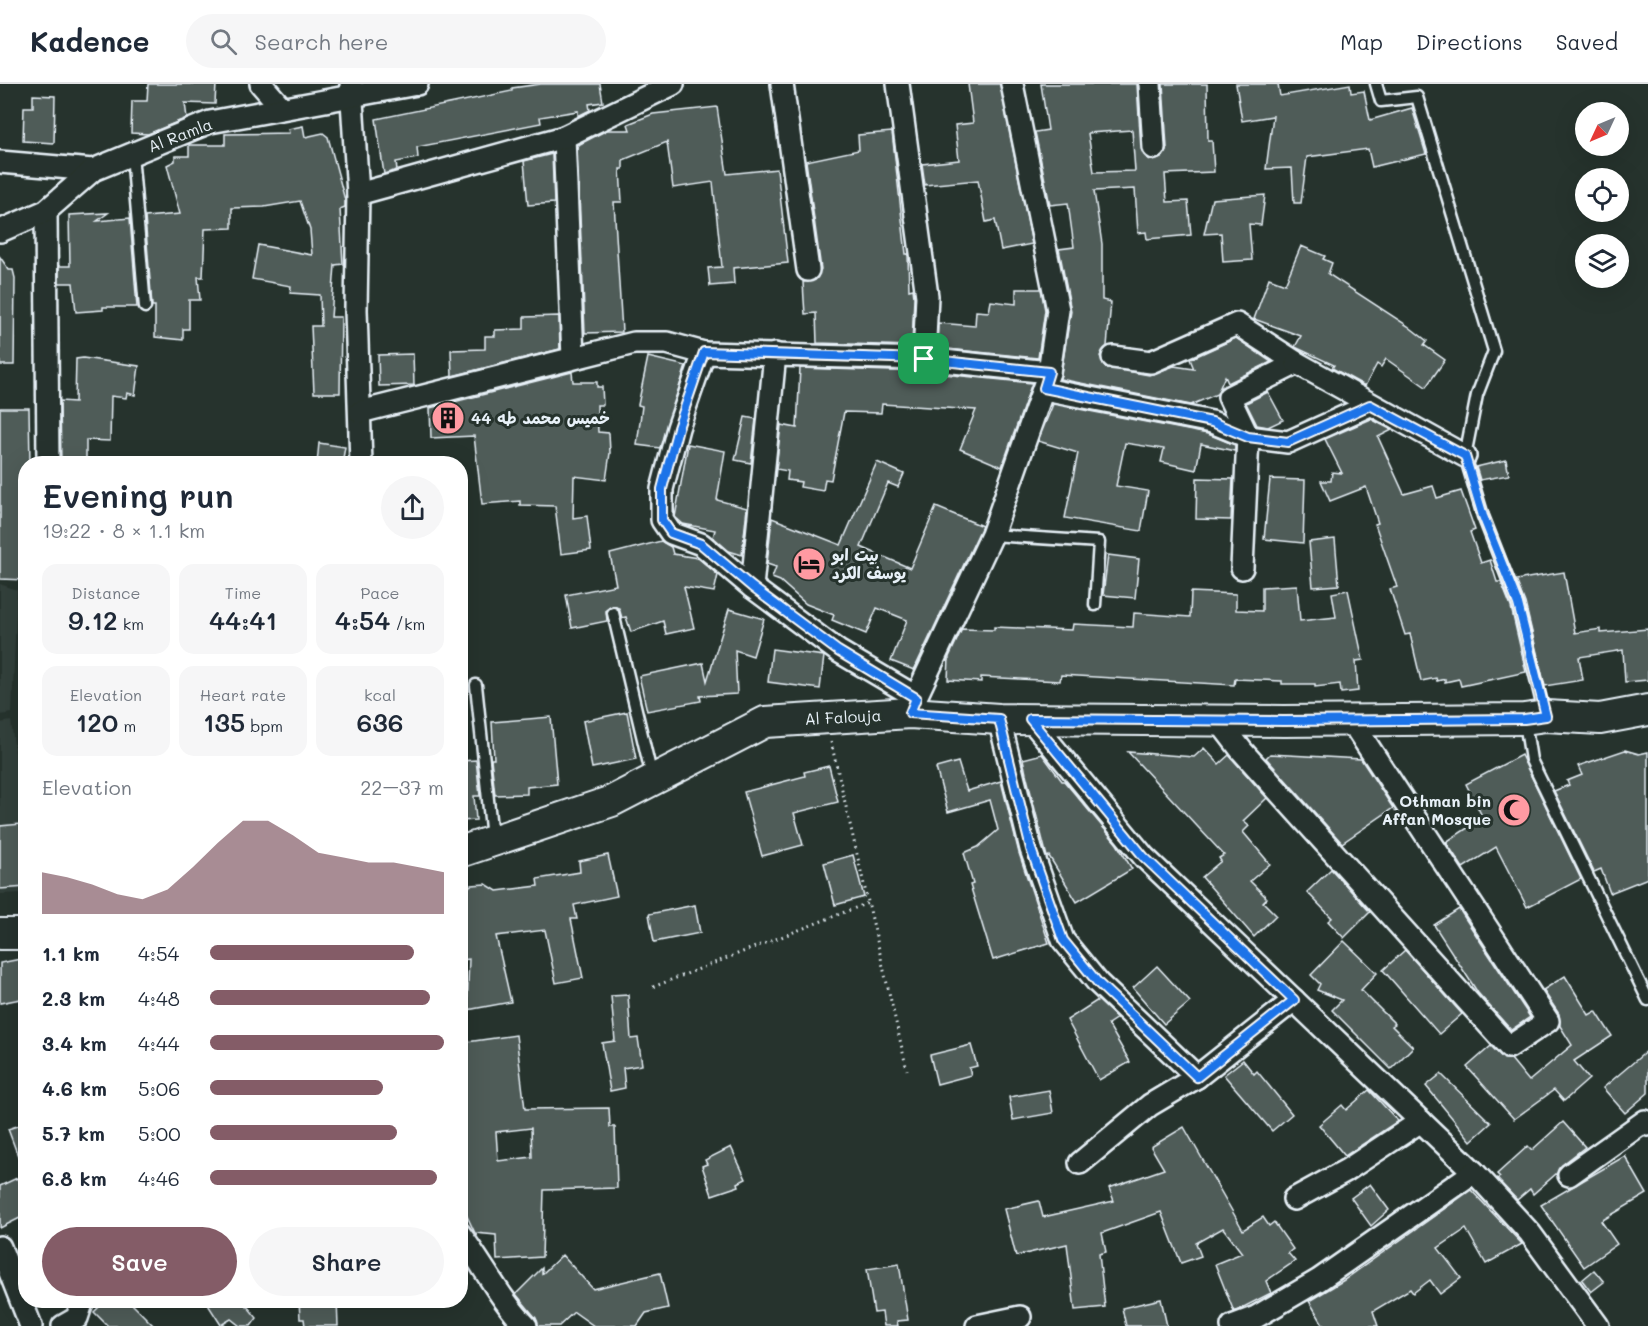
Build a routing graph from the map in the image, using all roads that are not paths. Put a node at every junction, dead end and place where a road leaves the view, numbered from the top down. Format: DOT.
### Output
graph roads {
  1 [pos="261,84"];
  2 [pos="417,84"];
  3 [pos="673,84"];
  4 [pos="782,84"];
  5 [pos="898,84"];
  6 [pos="1012,84"];
  7 [pos="1150,84"];
  8 [pos="1376,84"];
  9 [pos="352,91"];
  10 [pos="282,108"];
  11 [pos="564,137"];
  12 [pos="1154,148"];
  13 [pos="132,154"];
  14 [pos="0,162"];
  15 [pos="93,170"];
  16 [pos="358,194"];
  17 [pos="46,211"];
  18 [pos="0,231"];
  19 [pos="808,270"];
  20 [pos="145,307"];
  21 [pos="704,352"];
  22 [pos="775,354"];
  23 [pos="1113,357"];
  24 [pos="573,358"];
  25 [pos="924,359"];
  26 [pos="1297,363"];
  27 [pos="1046,380"];
  28 [pos="1370,405"];
  29 [pos="360,412"];
  30 [pos="1248,437"];
  31 [pos="48,456"];
  32 [pos="361,456"];
  33 [pos="1465,456"];
  34 [pos="992,535"];
  35 [pos="1242,568"];
  36 [pos="752,587"];
  37 [pos="1095,605"];
  38 [pos="613,613"];
  39 [pos="476,686"];
  40 [pos="913,705"];
  41 [pos="1648,710"];
  42 [pos="1535,717"];
  43 [pos="999,719"];
  44 [pos="1030,719"];
  45 [pos="1350,719"];
  46 [pos="1219,721"];
  47 [pos="653,780"];
  48 [pos="493,841"];
  49 [pos="468,849"];
  50 [pos="0,934"];
  51 [pos="18,934"];
  52 [pos="1294,1000"];
  53 [pos="1648,1000"];
  54 [pos="1197,1077"];
  55 [pos="1421,1121"];
  56 [pos="1648,1125"];
  57 [pos="1080,1163"];
  58 [pos="1474,1172"];
  59 [pos="1569,1175"];
  60 [pos="1294,1199"];
  61 [pos="468,1245"];
  62 [pos="0,1247"];
  63 [pos="18,1293"];
  64 [pos="24,1308"];
  65 [pos="1020,1317"];
  66 [pos="31,1326"];
  67 [pos="526,1326"];
  68 [pos="977,1326"];
  69 [pos="1232,1326"];
  70 [pos="1598,1326"];
  1 -- 10 [label="street"];
  2 -- 9 [label="street, Al Ramla"];
  3 -- 11 [label="street"];
  4 -- 19 [label="street"];
  5 -- 25 [label="street"];
  6 -- 27 [label="street"];
  7 -- 12 [label="street"];
  8 -- 33 [label="lane"];
  9 -- 10 [label="street, Al Ramla"];
  9 -- 16 [label="street"];
  10 -- 13 [label="street, Al Ramla"];
  11 -- 16 [label="street"];
  11 -- 24 [label="street"];
  13 -- 15 [label="street, Al Ramla"];
  13 -- 20 [label="lane"];
  14 -- 15 [label="street"];
  15 -- 17 [label="street, Al Ramla"];
  16 -- 29 [label="street"];
  17 -- 18 [label="street, Al Ramla"];
  17 -- 31 [label="street"];
  21 -- 22 [label="street"];
  21 -- 24 [label="street"];
  21 -- 36 [label="street"];
  22 -- 25 [label="street"];
  22 -- 36 [label="street"];
  23 -- 26 [label="street"];
  24 -- 29 [label="street"];
  25 -- 27 [label="street"];
  26 -- 28 [label="street"];
  26 -- 30 [label="street"];
  27 -- 30 [label="street"];
  27 -- 34 [label="street"];
  28 -- 30 [label="street"];
  28 -- 33 [label="street"];
  29 -- 32 [label="street"];
  30 -- 35 [label="street"];
  33 -- 42 [label="lane"];
  34 -- 37 [label="lane"];
  34 -- 40 [label="street"];
  36 -- 40 [label="street"];
  38 -- 47 [label="lane"];
  39 -- 48 [label="lane"];
  40 -- 43 [label="main road, Al Falouja"];
  40 -- 47 [label="main road, Al Falouja"];
  41 -- 42 [label="main road, Al Falouja"];
  42 -- 45 [label="main road, Al Falouja"];
  42 -- 53 [label="lane"];
  43 -- 44 [label="main road, Al Falouja"];
  43 -- 54 [label="street"];
  44 -- 46 [label="main road, Al Falouja"];
  44 -- 52 [label="street"];
  45 -- 46 [label="main road, Al Falouja"];
  45 -- 46 [label="street"];
  47 -- 48 [label="main road, Al Falouja"];
  48 -- 49 [label="main road, Al Falouja"];
  50 -- 51 [label="main road"];
  52 -- 54 [label="street"];
  52 -- 55 [label="street"];
  54 -- 57 [label="street"];
  55 -- 58 [label="street"];
  55 -- 60 [label="street"];
  56 -- 59 [label="street"];
  58 -- 69 [label="street"];
  58 -- 70 [label="street"];
  61 -- 67 [label="street"];
  62 -- 63 [label="street"];
  64 -- 66 [label="street"];
  65 -- 68 [label="street"];
}
